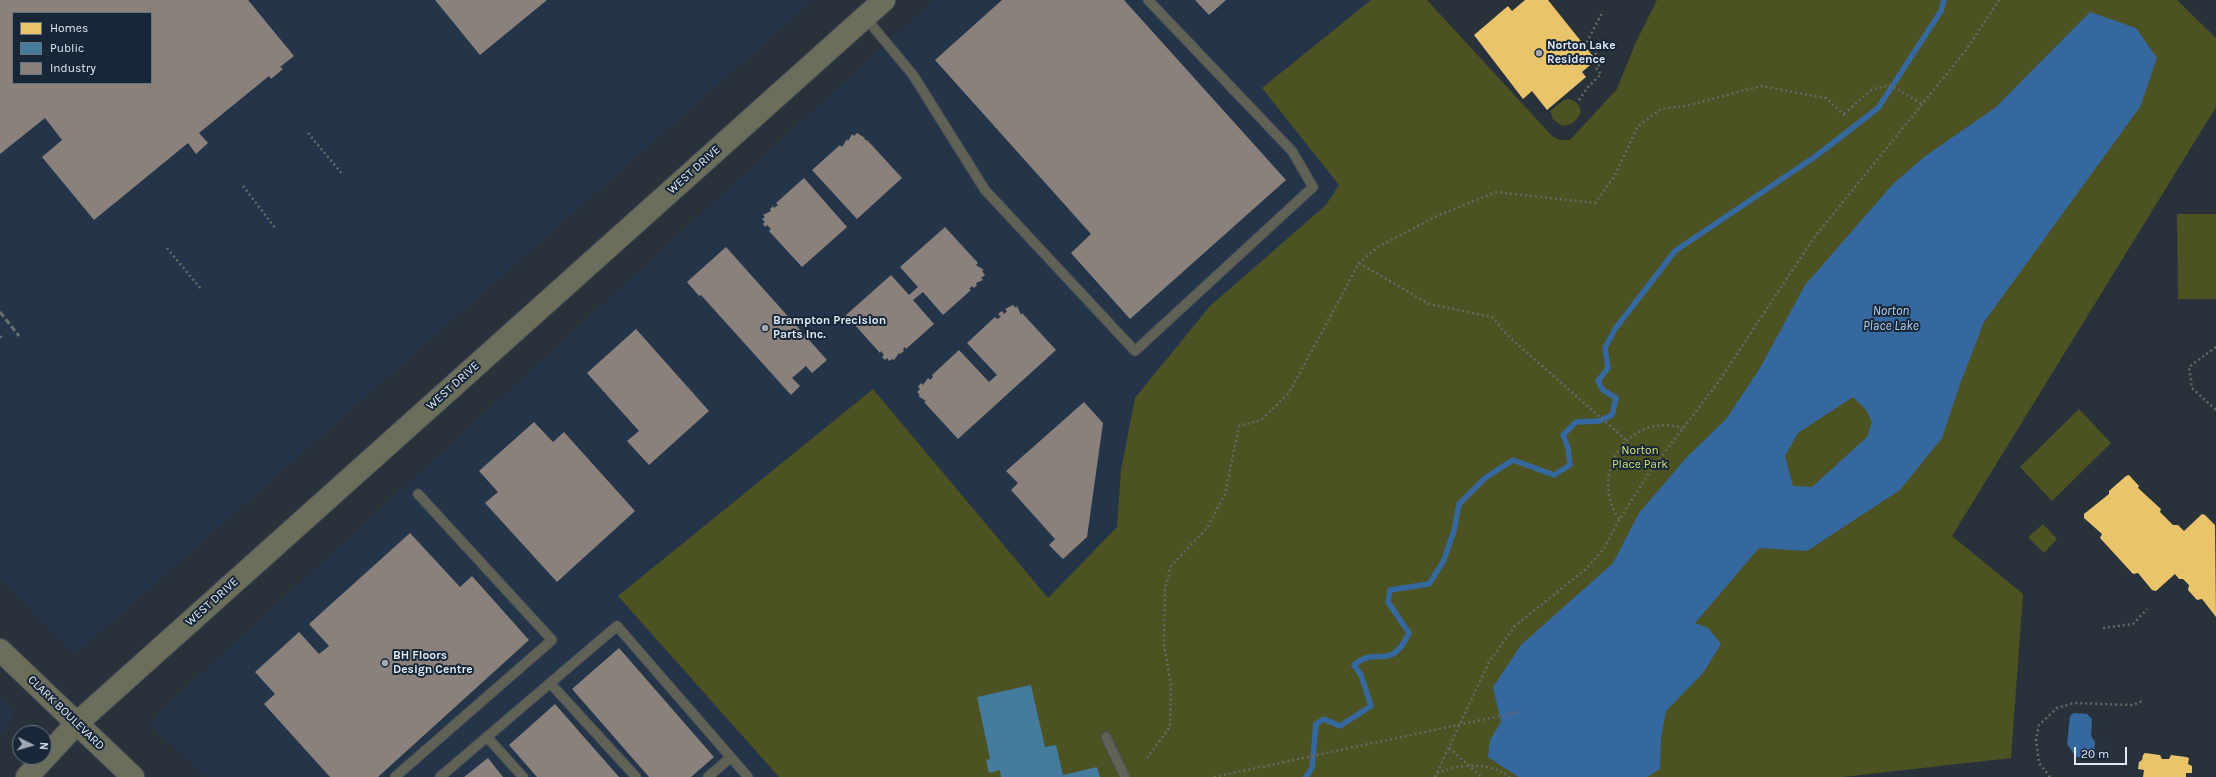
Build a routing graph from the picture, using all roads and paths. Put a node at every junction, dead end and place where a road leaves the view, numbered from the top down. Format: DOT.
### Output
graph roads {
  1 [pos="884,0"];
  2 [pos="1148,0"];
  3 [pos="1999,0"];
  4 [pos="1603,11"];
  5 [pos="865,17"];
  6 [pos="1579,100"];
  7 [pos="1922,104"];
  8 [pos="1844,114"];
  9 [pos="1847,118"];
  10 [pos="308,133"];
  11 [pos="343,175"];
  12 [pos="242,186"];
  13 [pos="276,229"];
  14 [pos="167,248"];
  15 [pos="1359,263"];
  16 [pos="201,289"];
  17 [pos="2216,347"];
  18 [pos="2216,410"];
  19 [pos="1684,428"];
  20 [pos="1626,440"];
  21 [pos="418,494"];
  22 [pos="1619,520"];
  23 [pos="2147,609"];
  24 [pos="2103,628"];
  25 [pos="0,650"];
  26 [pos="550,683"];
  27 [pos="2142,701"];
  28 [pos="1519,712"];
  29 [pos="76,724"];
  30 [pos="1460,724"];
  31 [pos="487,737"];
  32 [pos="1106,737"];
  33 [pos="1449,748"];
  34 [pos="731,757"];
  35 [pos="1147,758"];
  36 [pos="1470,766"];
  37 [pos="1437,773"];
  38 [pos="27,777"];
  39 [pos="133,777"];
  40 [pos="395,777"];
  41 [pos="440,777"];
  42 [pos="523,777"];
  43 [pos="636,777"];
  44 [pos="708,777"];
  45 [pos="748,777"];
  46 [pos="1125,777"];
  47 [pos="1214,777"];
  48 [pos="1435,777"];
  49 [pos="1482,777"];
  50 [pos="1510,777"];
  51 [pos="2050,777"];
  1 -- 5 [label="street, WEST DRIVE"];
  2 -- 5 [label="lane"];
  3 -- 7 [label="path"];
  4 -- 6 [label="path"];
  5 -- 29 [label="street, WEST DRIVE"];
  7 -- 8 [label="path"];
  7 -- 19 [label="path"];
  8 -- 9 [label="path"];
  8 -- 15 [label="path"];
  10 -- 11 [label="path"];
  12 -- 13 [label="path"];
  14 -- 16 [label="path"];
  15 -- 20 [label="path"];
  15 -- 35 [label="path"];
  17 -- 18 [label="path"];
  19 -- 20 [label="path"];
  19 -- 22 [label="path"];
  20 -- 22 [label="path"];
  21 -- 40 [label="lane"];
  22 -- 30 [label="path"];
  23 -- 24 [label="path"];
  25 -- 29 [label="street, CLARK BOULEVARD"];
  26 -- 31 [label="lane"];
  26 -- 34 [label="lane"];
  26 -- 43 [label="lane"];
  27 -- 51 [label="path"];
  28 -- 30 [label="path"];
  29 -- 38 [label="street, WEST DRIVE"];
  29 -- 39 [label="street, CLARK BOULEVARD"];
  30 -- 33 [label="path"];
  30 -- 47 [label="path"];
  31 -- 41 [label="lane"];
  31 -- 42 [label="lane"];
  32 -- 46 [label="lane"];
  33 -- 36 [label="path"];
  33 -- 37 [label="path"];
  34 -- 44 [label="lane"];
  34 -- 45 [label="lane"];
  36 -- 37 [label="path"];
  36 -- 49 [label="path"];
  36 -- 50 [label="path"];
  37 -- 48 [label="path"];
}
